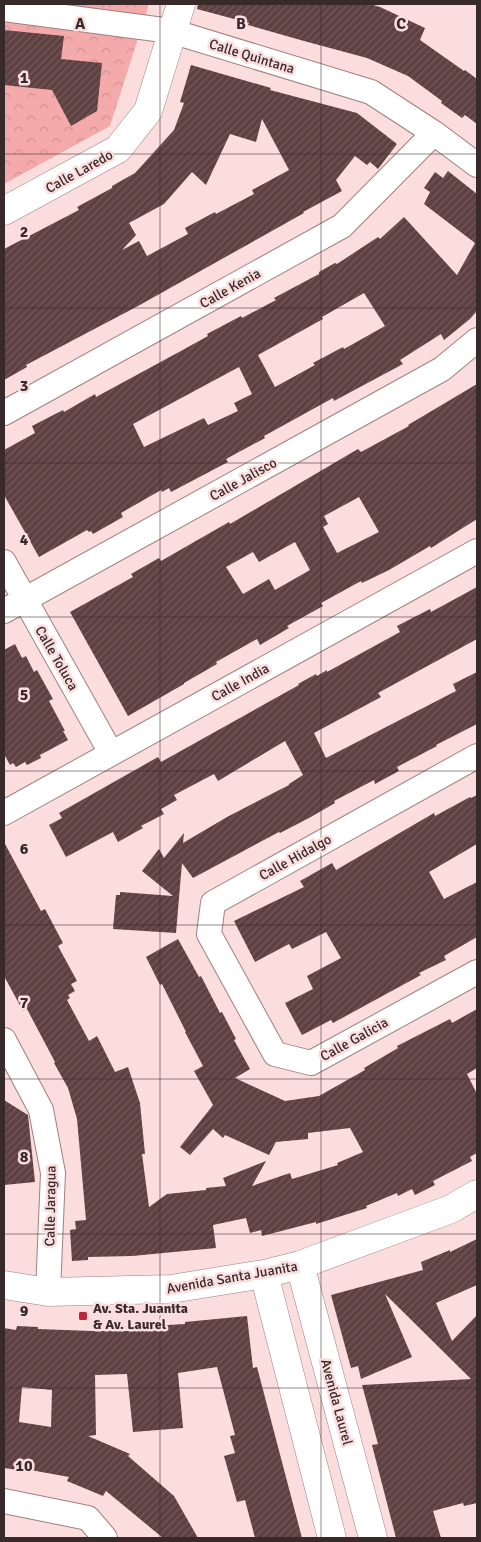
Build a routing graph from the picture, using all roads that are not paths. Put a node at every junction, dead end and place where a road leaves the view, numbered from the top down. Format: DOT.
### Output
graph roads {
  1 [pos="181,4"];
  2 [pos="4,9"];
  3 [pos="171,31"];
  4 [pos="434,133"];
  5 [pos="477,165"];
  6 [pos="4,211"];
  7 [pos="477,340"];
  8 [pos="4,413"];
  9 [pos="477,551"];
  10 [pos="4,562"];
  11 [pos="25,600"];
  12 [pos="4,612"];
  13 [pos="111,753"];
  14 [pos="477,756"];
  15 [pos="4,813"];
  16 [pos="477,972"];
  17 [pos="249,1006"];
  18 [pos="4,1040"];
  19 [pos="477,1194"];
  20 [pos="300,1265"];
  21 [pos="264,1274"];
  22 [pos="4,1285"];
  23 [pos="48,1292"];
  24 [pos="4,1501"];
  25 [pos="105,1538"];
  26 [pos="332,1538"];
  27 [pos="373,1538"];
  1 -- 3 [label="street, Calle Laredo"];
  2 -- 3 [label="street, Calle Quintana"];
  3 -- 4 [label="street, Calle Quintana"];
  3 -- 6 [label="street, Calle Laredo"];
  4 -- 5 [label="street, Calle Quintana"];
  4 -- 8 [label="street, Calle Kenia"];
  7 -- 11 [label="street, Calle Jalisco"];
  9 -- 13 [label="street, Calle India"];
  10 -- 11 [label="street, Calle Toluca"];
  11 -- 12 [label="street, Calle Jalisco"];
  11 -- 13 [label="street, Calle Toluca"];
  13 -- 15 [label="street, Calle India"];
  14 -- 17 [label="street, Calle Hidalgo"];
  16 -- 17 [label="street, Calle Galicia"];
  18 -- 23 [label="street, Calle Jaragua"];
  19 -- 20 [label="street, Avenida Santa Juanita"];
  20 -- 21 [label="street, Avenida Santa Juanita"];
  20 -- 27 [label="street, Avenida Laurel"];
  21 -- 23 [label="street, Avenida Santa Juanita"];
  21 -- 26 [label="street"];
  22 -- 23 [label="street, Avenida Santa Juanita"];
  24 -- 25 [label="street"];
}
